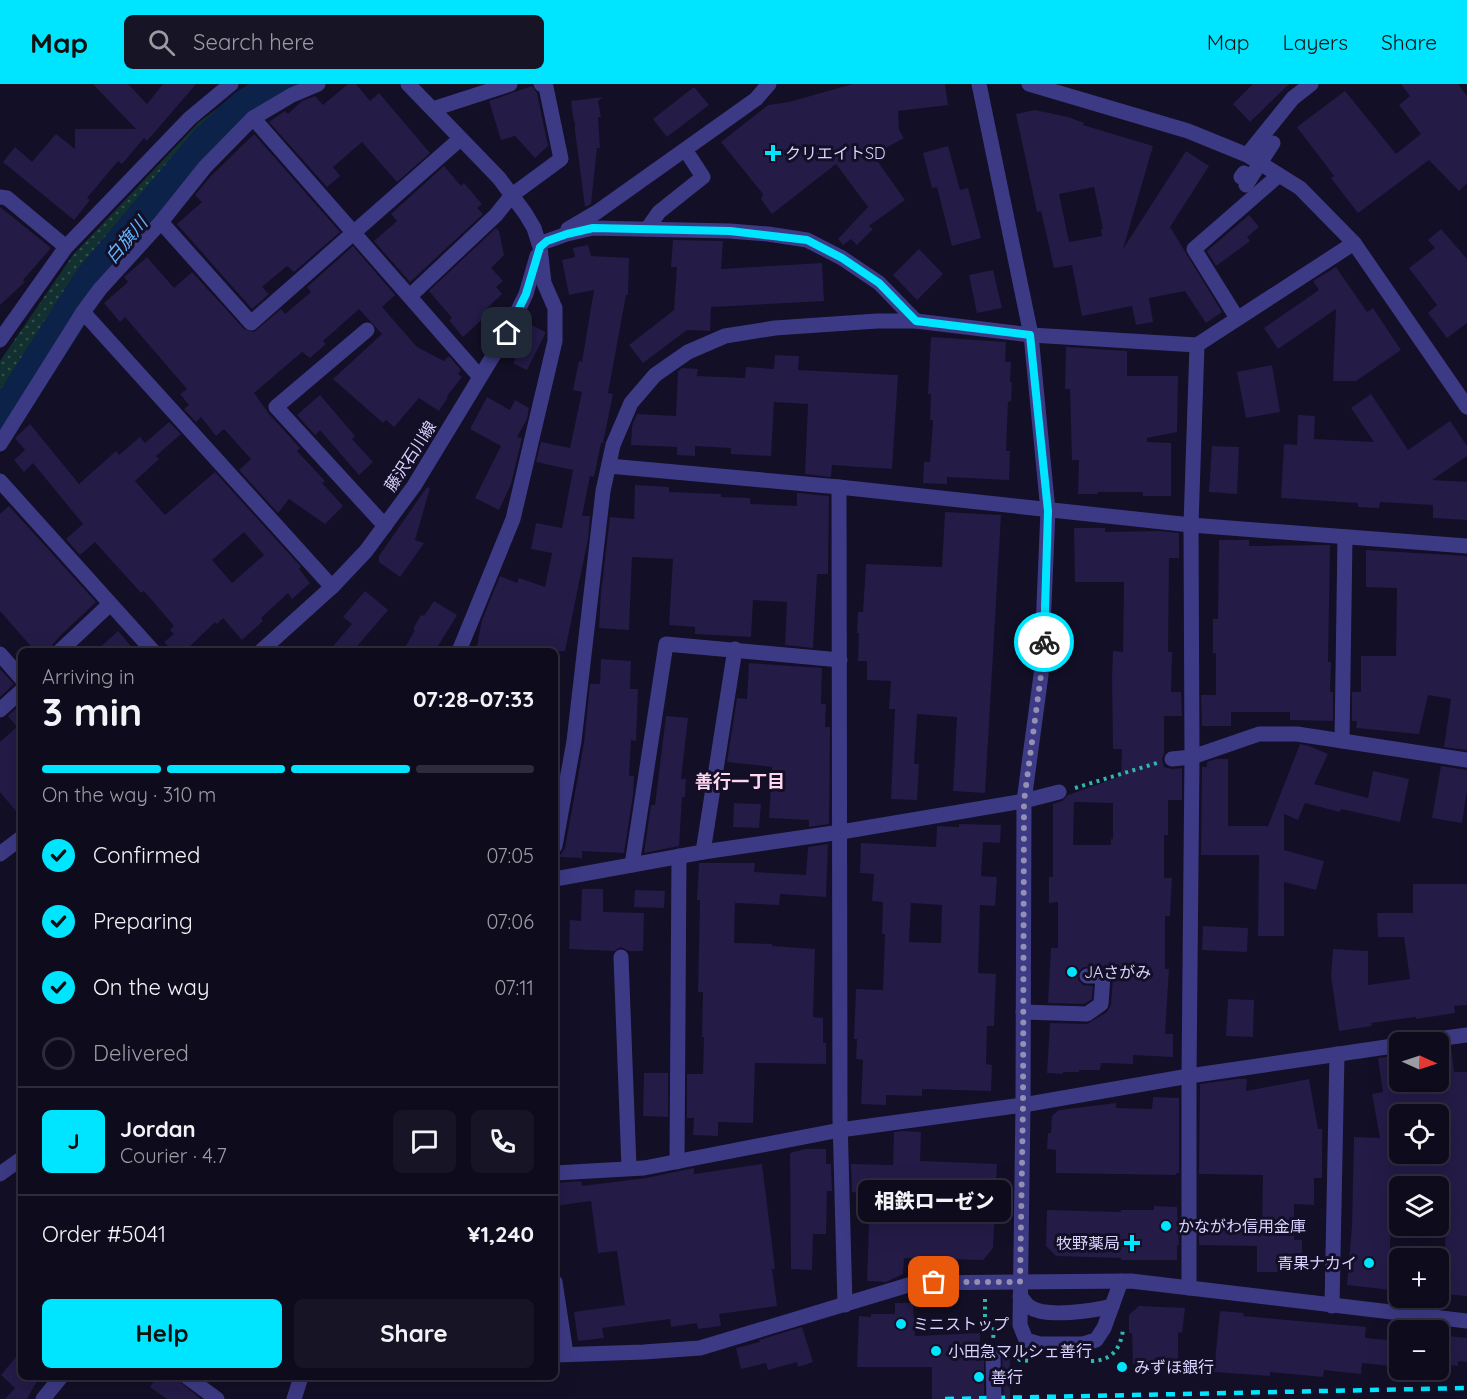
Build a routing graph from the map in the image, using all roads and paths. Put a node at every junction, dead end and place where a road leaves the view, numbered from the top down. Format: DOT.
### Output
graph roads {
  1 [pos="231,84"];
  2 [pos="318,84"];
  3 [pos="408,84"];
  4 [pos="510,84"];
  5 [pos="541,84"];
  6 [pos="769,84"];
  7 [pos="979,84"];
  8 [pos="1029,84"];
  9 [pos="1077,84"];
  10 [pos="1311,84"];
  11 [pos="1082,100"];
  12 [pos="433,110"];
  13 [pos="253,118"];
  14 [pos="460,139"];
  15 [pos="1273,143"];
  16 [pos="1247,155"];
  17 [pos="690,157"];
  18 [pos="1279,175"];
  19 [pos="1244,179"];
  20 [pos="512,195"];
  21 [pos="0,197"];
  22 [pos="161,222"];
  23 [pos="646,229"];
  24 [pos="354,231"];
  25 [pos="1354,243"];
  26 [pos="544,244"];
  27 [pos="66,247"];
  28 [pos="410,296"];
  29 [pos="83,312"];
  30 [pos="1237,318"];
  31 [pos="916,321"];
  32 [pos="368,330"];
  33 [pos="1030,335"];
  34 [pos="1,336"];
  35 [pos="1197,345"];
  36 [pos="480,377"];
  37 [pos="1467,406"];
  38 [pos="0,444"];
  39 [pos="609,466"];
  40 [pos="0,481"];
  41 [pos="839,487"];
  42 [pos="1048,511"];
  43 [pos="1191,525"];
  44 [pos="385,526"];
  45 [pos="1345,537"];
  46 [pos="1467,546"];
  47 [pos="332,587"];
  48 [pos="110,604"];
  49 [pos="63,648"];
  50 [pos="150,648"];
  51 [pos="264,648"];
  52 [pos="460,648"];
  53 [pos="735,650"];
  54 [pos="0,654"];
  55 [pos="840,660"];
  56 [pos="18,675"];
  57 [pos="18,694"];
  58 [pos="0,710"];
  59 [pos="1342,741"];
  60 [pos="1192,757"];
  61 [pos="1172,759"];
  62 [pos="1467,760"];
  63 [pos="1059,792"];
  64 [pos="1024,801"];
  65 [pos="558,829"];
  66 [pos="841,832"];
  67 [pos="18,840"];
  68 [pos="703,852"];
  69 [pos="0,854"];
  70 [pos="679,856"];
  71 [pos="632,865"];
  72 [pos="558,878"];
  73 [pos="621,957"];
  74 [pos="1087,976"];
  75 [pos="1023,1012"];
  76 [pos="1467,1035"];
  77 [pos="1449,1037"];
  78 [pos="1389,1047"];
  79 [pos="1337,1054"];
  80 [pos="1189,1076"];
  81 [pos="1023,1106"];
  82 [pos="840,1130"];
  83 [pos="18,1161"];
  84 [pos="677,1162"];
  85 [pos="629,1168"];
  86 [pos="558,1173"];
  87 [pos="0,1174"];
  88 [pos="1120,1281"];
  89 [pos="1189,1288"];
  90 [pos="1020,1289"];
  91 [pos="985,1299"];
  92 [pos="846,1305"];
  93 [pos="1112,1306"];
  94 [pos="1332,1306"];
  95 [pos="558,1318"];
  96 [pos="1467,1321"];
  97 [pos="993,1331"];
  98 [pos="561,1355"];
  99 [pos="993,1357"];
  100 [pos="59,1380"];
  101 [pos="191,1380"];
  102 [pos="300,1380"];
  103 [pos="43,1399"];
  104 [pos="217,1399"];
  105 [pos="294,1399"];
  106 [pos="994,1399"];
  1 -- 27 [label="street"];
  2 -- 13 [label="street"];
  3 -- 12 [label="street"];
  4 -- 12 [label="street"];
  5 -- 20 [label="street"];
  6 -- 26 [label="street"];
  7 -- 33 [label="street"];
  8 -- 11 [label="street"];
  9 -- 11 [label="street"];
  10 -- 16 [label="street"];
  11 -- 16 [label="street"];
  12 -- 14 [label="street"];
  13 -- 22 [label="street"];
  13 -- 24 [label="street"];
  14 -- 20 [label="street"];
  14 -- 24 [label="street"];
  15 -- 19 [label="street, bridge"];
  16 -- 18 [label="street"];
  17 -- 23 [label="street"];
  18 -- 25 [label="street"];
  18 -- 30 [label="street"];
  20 -- 26 [label="street"];
  20 -- 28 [label="street"];
  21 -- 27 [label="street"];
  22 -- 24 [label="street"];
  22 -- 29 [label="street"];
  23 -- 26 [label="street"];
  23 -- 31 [label="street"];
  24 -- 28 [label="street"];
  25 -- 30 [label="street"];
  25 -- 37 [label="street"];
  26 -- 36 [label="street, 藤沢石川線"];
  26 -- 52 [label="street"];
  27 -- 34 [label="street"];
  28 -- 36 [label="street"];
  29 -- 38 [label="street"];
  29 -- 47 [label="street"];
  30 -- 35 [label="street"];
  31 -- 33 [label="street"];
  31 -- 39 [label="street"];
  32 -- 44 [label="street"];
  33 -- 35 [label="street"];
  33 -- 42 [label="street"];
  35 -- 43 [label="street"];
  36 -- 44 [label="street, 藤沢石川線"];
  39 -- 41 [label="street"];
  39 -- 65 [label="street"];
  40 -- 48 [label="street"];
  41 -- 42 [label="street"];
  41 -- 55 [label="street"];
  42 -- 43 [label="street"];
  42 -- 64 [label="street"];
  43 -- 45 [label="street"];
  43 -- 60 [label="street"];
  44 -- 47 [label="street, 藤沢石川線"];
  45 -- 46 [label="street"];
  45 -- 59 [label="street"];
  47 -- 51 [label="street, 藤沢石川線"];
  48 -- 49 [label="street"];
  48 -- 50 [label="street"];
  53 -- 55 [label="street"];
  53 -- 68 [label="street"];
  53 -- 71 [label="street"];
  54 -- 56 [label="street"];
  55 -- 66 [label="street"];
  57 -- 58 [label="street"];
  59 -- 60 [label="street"];
  59 -- 62 [label="street"];
  60 -- 61 [label="street"];
  60 -- 80 [label="street"];
  61 -- 63 [label="path"];
  63 -- 64 [label="street"];
  64 -- 66 [label="street"];
  64 -- 75 [label="street"];
  66 -- 68 [label="street"];
  66 -- 82 [label="street"];
  67 -- 69 [label="street"];
  68 -- 70 [label="street"];
  70 -- 71 [label="street"];
  70 -- 84 [label="street"];
  71 -- 72 [label="street"];
  73 -- 85 [label="street"];
  74 -- 75 [label="street"];
  75 -- 81 [label="street"];
  76 -- 77 [label="street"];
  78 -- 79 [label="street"];
  79 -- 80 [label="street"];
  79 -- 94 [label="street"];
  80 -- 81 [label="street"];
  80 -- 89 [label="street"];
  81 -- 82 [label="street"];
  81 -- 90 [label="street"];
  82 -- 84 [label="street"];
  82 -- 92 [label="street"];
  83 -- 87 [label="street"];
  84 -- 85 [label="street"];
  85 -- 86 [label="street"];
  88 -- 89 [label="street"];
  88 -- 90 [label="street"];
  88 -- 93 [label="street"];
  89 -- 94 [label="street"];
  90 -- 92 [label="street"];
  90 -- 93 [label="street"];
  90 -- 93 [label="street"];
  91 -- 97 [label="path"];
  92 -- 98 [label="street"];
  94 -- 96 [label="street"];
  95 -- 98 [label="street"];
  99 -- 106 [label="street, bridge"];
  100 -- 103 [label="street"];
  101 -- 104 [label="street"];
  102 -- 105 [label="street"];
}
